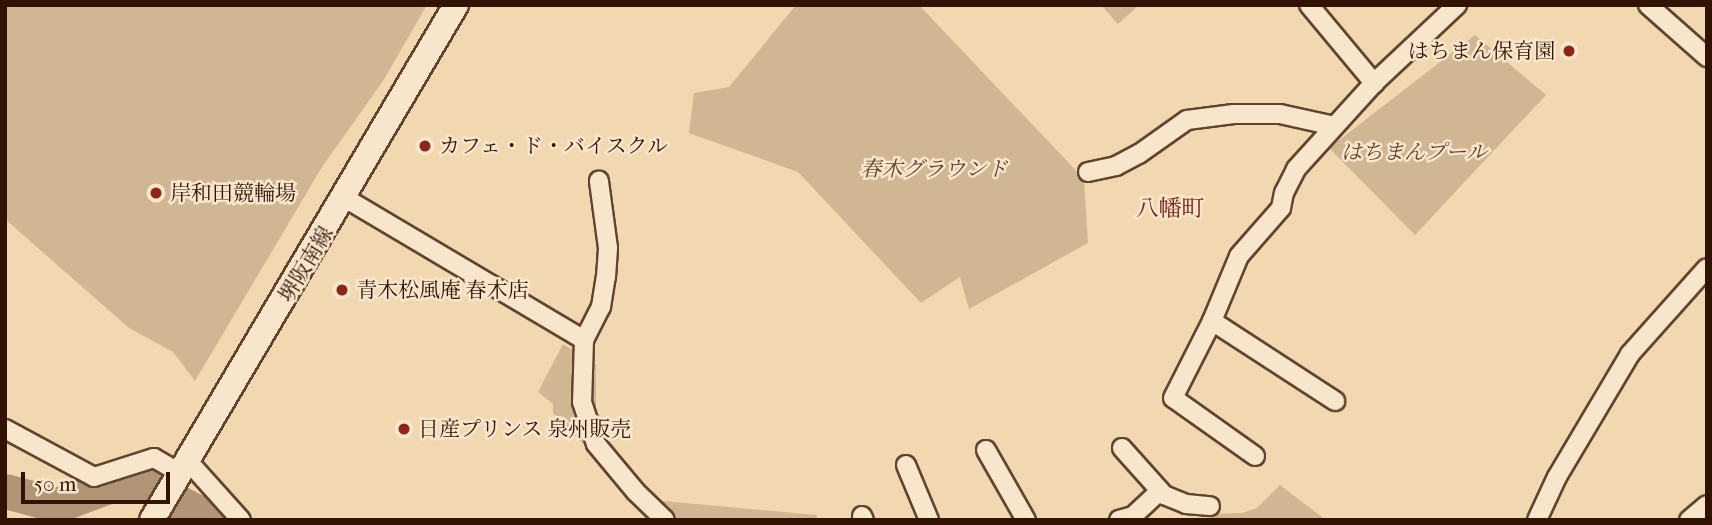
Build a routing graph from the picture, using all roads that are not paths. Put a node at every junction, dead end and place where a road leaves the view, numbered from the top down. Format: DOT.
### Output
graph roads {
  1 [pos="456,5"];
  2 [pos="1309,5"];
  3 [pos="1457,5"];
  4 [pos="1648,5"];
  5 [pos="1707,57"];
  6 [pos="1374,83"];
  7 [pos="1334,126"];
  8 [pos="1088,172"];
  9 [pos="599,181"];
  10 [pos="345,198"];
  11 [pos="1707,268"];
  12 [pos="1212,321"];
  13 [pos="584,340"];
  14 [pos="1335,401"];
  15 [pos="5,429"];
  16 [pos="1122,448"];
  17 [pos="986,450"];
  18 [pos="49,454"];
  19 [pos="1255,456"];
  20 [pos="906,465"];
  21 [pos="38,469"];
  22 [pos="181,472"];
  23 [pos="1160,491"];
  24 [pos="1707,505"];
  25 [pos="1210,506"];
  26 [pos="152,520"];
  27 [pos="241,520"];
  28 [pos="665,520"];
  29 [pos="929,520"];
  30 [pos="1026,520"];
  31 [pos="1119,520"];
  32 [pos="1537,520"];
  33 [pos="1689,520"];
  1 -- 10 [label="main road, 堺阪南線"];
  2 -- 6 [label="street"];
  3 -- 6 [label="street"];
  4 -- 5 [label="street"];
  6 -- 7 [label="street"];
  7 -- 8 [label="street"];
  7 -- 12 [label="street"];
  9 -- 13 [label="street"];
  10 -- 13 [label="street"];
  10 -- 22 [label="main road, 堺阪南線"];
  11 -- 32 [label="street"];
  12 -- 14 [label="street"];
  12 -- 19 [label="street"];
  13 -- 28 [label="street"];
  15 -- 18 [label="street"];
  16 -- 23 [label="street"];
  17 -- 30 [label="street"];
  18 -- 21 [label="street"];
  18 -- 22 [label="street"];
  20 -- 29 [label="street"];
  22 -- 26 [label="main road, 堺阪南線"];
  22 -- 27 [label="street"];
  23 -- 25 [label="street"];
  23 -- 31 [label="street"];
  24 -- 33 [label="street"];
}
